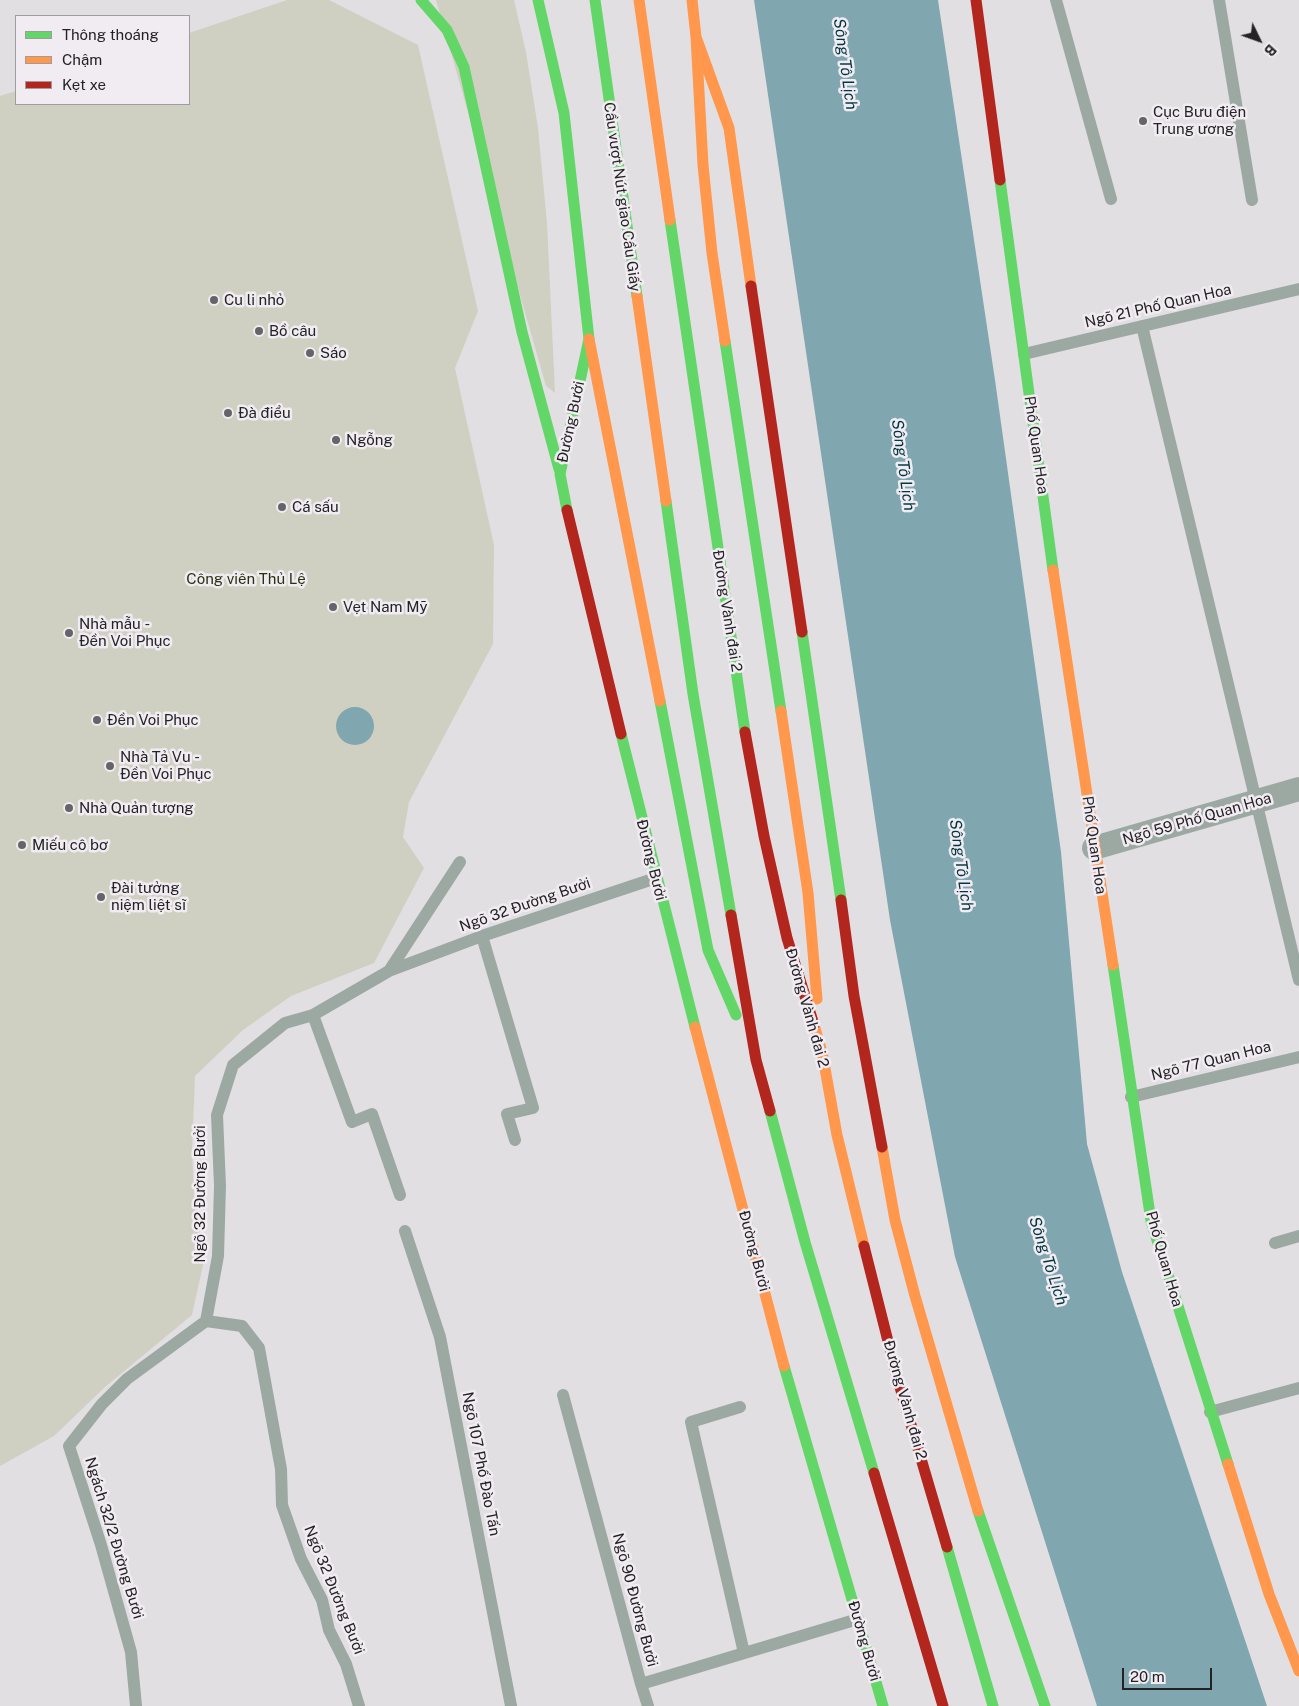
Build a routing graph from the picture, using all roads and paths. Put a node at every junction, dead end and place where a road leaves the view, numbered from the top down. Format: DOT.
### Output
graph roads {
  1 [pos="421,0"];
  2 [pos="538,0"];
  3 [pos="595,0"];
  4 [pos="639,0"];
  5 [pos="692,0"];
  6 [pos="976,0"];
  7 [pos="1056,0"];
  8 [pos="1219,0"];
  9 [pos="696,36"];
  10 [pos="1111,199"];
  11 [pos="1252,200"];
  12 [pos="1299,290"];
  13 [pos="1142,326"];
  14 [pos="589,339"];
  15 [pos="1024,354"];
  16 [pos="560,474"];
  17 [pos="1299,789"];
  18 [pos="1256,802"];
  19 [pos="1094,848"];
  20 [pos="460,862"];
  21 [pos="656,878"];
  22 [pos="482,936"];
  23 [pos="389,971"];
  24 [pos="1299,980"];
  25 [pos="312,1015"];
  26 [pos="822,1052"];
  27 [pos="1299,1057"];
  28 [pos="756,1060"];
  29 [pos="1131,1097"];
  30 [pos="515,1140"];
  31 [pos="400,1195"];
  32 [pos="405,1231"];
  33 [pos="1299,1236"];
  34 [pos="1275,1243"];
  35 [pos="206,1321"];
  36 [pos="1299,1388"];
  37 [pos="562,1394"];
  38 [pos="740,1407"];
  39 [pos="1210,1412"];
  40 [pos="858,1619"];
  41 [pos="744,1653"];
  42 [pos="1299,1671"];
  43 [pos="641,1684"];
  44 [pos="136,1706"];
  45 [pos="359,1706"];
  46 [pos="510,1706"];
  47 [pos="648,1706"];
  48 [pos="883,1706"];
  49 [pos="943,1706"];
  50 [pos="993,1706"];
  51 [pos="1045,1706"];
  1 -- 16 [label="main road"];
  2 -- 14 [label="main road, Đường Bưởi"];
  3 -- 28 [label="main road, Cầu vượt Nút giao Cầu Giấy"];
  4 -- 26 [label="main road, Đường Vành đai 2"];
  5 -- 9 [label="main road"];
  6 -- 15 [label="main road, Phố Quan Hoa"];
  7 -- 10 [label="lane"];
  8 -- 11 [label="lane"];
  9 -- 26 [label="main road"];
  9 -- 51 [label="main road"];
  12 -- 13 [label="lane, Ngõ 21 Phố Quan Hoa"];
  13 -- 15 [label="lane, Ngõ 21 Phố Quan Hoa"];
  13 -- 18 [label="lane"];
  14 -- 16 [label="main road, Đường Bưởi"];
  14 -- 28 [label="main road"];
  15 -- 19 [label="main road, Phố Quan Hoa"];
  16 -- 21 [label="main road, Đường Bưởi"];
  17 -- 18 [label="street, Ngõ 59 Phố Quan Hoa"];
  18 -- 19 [label="street, Ngõ 59 Phố Quan Hoa"];
  18 -- 24 [label="lane"];
  19 -- 29 [label="main road, Phố Quan Hoa"];
  20 -- 23 [label="lane"];
  21 -- 22 [label="lane, Ngõ 32 Đường Bưởi"];
  21 -- 40 [label="main road, Đường Bưởi"];
  22 -- 23 [label="lane, Ngõ 32 Đường Bưởi"];
  22 -- 30 [label="lane"];
  23 -- 25 [label="lane, Ngõ 32 Đường Bưởi"];
  25 -- 31 [label="lane"];
  25 -- 35 [label="lane, Ngõ 32 Đường Bưởi"];
  26 -- 50 [label="main road, Đường Vành đai 2"];
  27 -- 29 [label="lane, Ngõ 77 Quan Hoa"];
  28 -- 49 [label="main road"];
  29 -- 39 [label="main road, Phố Quan Hoa"];
  32 -- 46 [label="lane, Ngõ 107 Phố Đào Tấn"];
  33 -- 34 [label="lane"];
  35 -- 44 [label="lane, Ngách 32/2 Đường Bưởi"];
  35 -- 45 [label="lane, Ngõ 32 Đường Bưởi"];
  36 -- 39 [label="lane"];
  37 -- 43 [label="lane, Ngõ 90 Đường Bưởi"];
  38 -- 41 [label="lane"];
  39 -- 42 [label="main road, Phố Quan Hoa"];
  40 -- 41 [label="lane, Ngõ 90 Đường Bưởi"];
  40 -- 48 [label="main road, Đường Bưởi"];
  41 -- 43 [label="lane, Ngõ 90 Đường Bưởi"];
  43 -- 47 [label="lane"];
}
